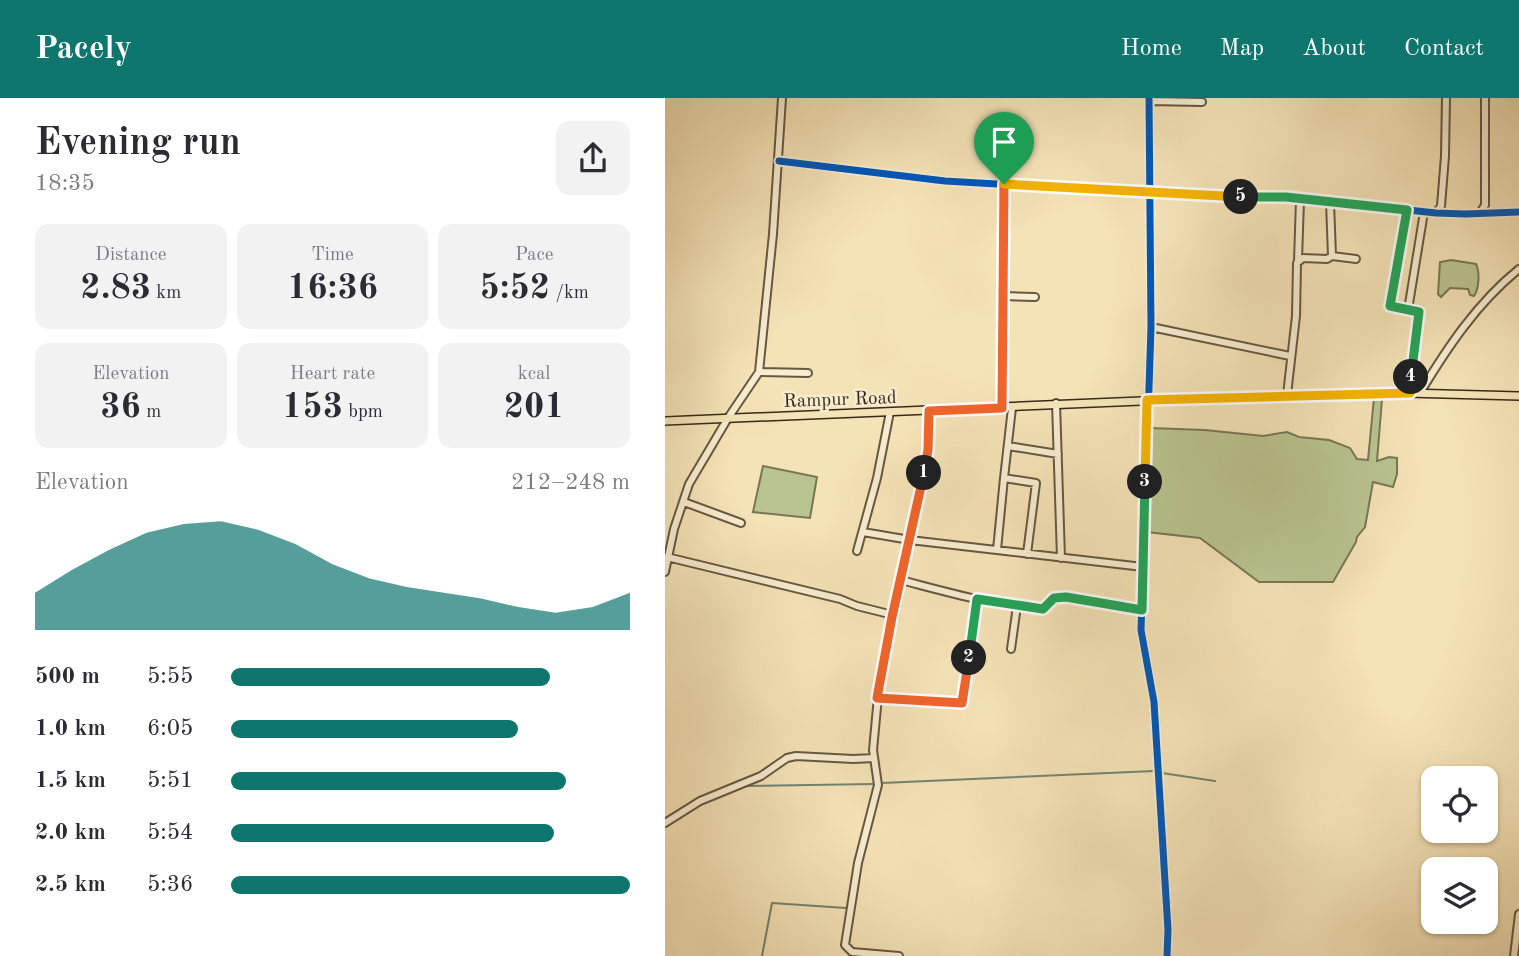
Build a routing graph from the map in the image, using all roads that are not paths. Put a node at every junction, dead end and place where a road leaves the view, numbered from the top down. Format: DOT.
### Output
graph roads {
  1 [pos="782,98"];
  2 [pos="1446,98"];
  3 [pos="1485,98"];
  4 [pos="1149,99"];
  5 [pos="1198,101"];
  6 [pos="779,161"];
  7 [pos="1004,184"];
  8 [pos="1151,193"];
  9 [pos="1300,200"];
  10 [pos="1330,202"];
  11 [pos="1484,203"];
  12 [pos="1407,210"];
  13 [pos="1424,212"];
  14 [pos="1495,212"];
  15 [pos="1519,212"];
  16 [pos="1436,213"];
  17 [pos="1480,213"];
  18 [pos="1332,256"];
  19 [pos="1356,259"];
  20 [pos="1298,261"];
  21 [pos="1519,269"];
  22 [pos="1003,296"];
  23 [pos="1035,297"];
  24 [pos="1408,310"];
  25 [pos="1151,327"];
  26 [pos="1290,356"];
  27 [pos="759,372"];
  28 [pos="808,373"];
  29 [pos="1410,393"];
  30 [pos="1420,393"];
  31 [pos="1287,395"];
  32 [pos="1519,396"];
  33 [pos="1147,400"];
  34 [pos="1056,403"];
  35 [pos="1002,408"];
  36 [pos="1012,408"];
  37 [pos="929,411"];
  38 [pos="890,412"];
  39 [pos="728,418"];
  40 [pos="665,421"];
  41 [pos="1008,446"];
  42 [pos="1058,454"];
  43 [pos="1005,478"];
  44 [pos="684,502"];
  45 [pos="741,523"];
  46 [pos="863,532"];
  47 [pos="910,540"];
  48 [pos="997,550"];
  49 [pos="857,551"];
  50 [pos="1027,554"];
  51 [pos="667,557"];
  52 [pos="1061,558"];
  53 [pos="1143,567"];
  54 [pos="665,572"];
  55 [pos="901,580"];
  56 [pos="977,599"];
  57 [pos="1017,606"];
  58 [pos="1142,610"];
  59 [pos="893,612"];
  60 [pos="1011,649"];
  61 [pos="877,698"];
  62 [pos="874,758"];
  63 [pos="665,823"];
  64 [pos="1519,914"];
  65 [pos="899,956"];
  66 [pos="1167,956"];
  67 [pos="1514,956"];
  1 -- 6 [label="street"];
  2 -- 16 [label="street"];
  3 -- 11 [label="street"];
  4 -- 5 [label="street"];
  4 -- 8 [label="street"];
  6 -- 7 [label="street"];
  6 -- 27 [label="street"];
  7 -- 8 [label="street"];
  7 -- 22 [label="street"];
  8 -- 9 [label="street"];
  8 -- 25 [label="street"];
  9 -- 10 [label="street"];
  9 -- 20 [label="street"];
  10 -- 12 [label="street"];
  10 -- 18 [label="street"];
  11 -- 14 [label="street"];
  11 -- 17 [label="street"];
  12 -- 13 [label="street"];
  12 -- 24 [label="street"];
  13 -- 16 [label="street"];
  13 -- 24 [label="street"];
  14 -- 15 [label="street"];
  14 -- 17 [label="street"];
  16 -- 17 [label="street"];
  18 -- 19 [label="street"];
  18 -- 20 [label="street"];
  20 -- 26 [label="street"];
  21 -- 30 [label="street"];
  22 -- 23 [label="street"];
  22 -- 35 [label="street"];
  24 -- 29 [label="street"];
  25 -- 26 [label="street"];
  25 -- 33 [label="street"];
  26 -- 31 [label="street"];
  27 -- 28 [label="street"];
  27 -- 39 [label="street"];
  29 -- 30 [label="main road, Rampur Road"];
  29 -- 31 [label="main road, Rampur Road"];
  30 -- 32 [label="main road, Rampur Road"];
  31 -- 33 [label="main road, Rampur Road"];
  33 -- 34 [label="main road, Rampur Road"];
  33 -- 53 [label="street"];
  34 -- 36 [label="main road, Rampur Road"];
  34 -- 42 [label="street"];
  35 -- 36 [label="main road, Rampur Road"];
  35 -- 37 [label="main road, Rampur Road"];
  36 -- 41 [label="street"];
  37 -- 38 [label="main road, Rampur Road"];
  37 -- 47 [label="street"];
  38 -- 39 [label="main road, Rampur Road"];
  38 -- 46 [label="street"];
  39 -- 40 [label="main road, Rampur Road"];
  39 -- 44 [label="street"];
  41 -- 42 [label="street"];
  41 -- 43 [label="street"];
  42 -- 52 [label="street"];
  43 -- 48 [label="street"];
  43 -- 50 [label="street"];
  44 -- 45 [label="street"];
  44 -- 51 [label="street"];
  46 -- 47 [label="street"];
  46 -- 49 [label="street"];
  47 -- 48 [label="street"];
  47 -- 55 [label="street"];
  48 -- 50 [label="street"];
  50 -- 52 [label="street"];
  51 -- 54 [label="street"];
  51 -- 59 [label="street"];
  52 -- 53 [label="street"];
  53 -- 58 [label="street"];
  55 -- 56 [label="street"];
  55 -- 59 [label="street"];
  56 -- 57 [label="street"];
  56 -- 61 [label="street"];
  57 -- 58 [label="street"];
  57 -- 60 [label="street"];
  58 -- 66 [label="street"];
  59 -- 61 [label="street"];
  61 -- 62 [label="street"];
  62 -- 63 [label="street"];
  62 -- 65 [label="street"];
  64 -- 67 [label="street"];
}
